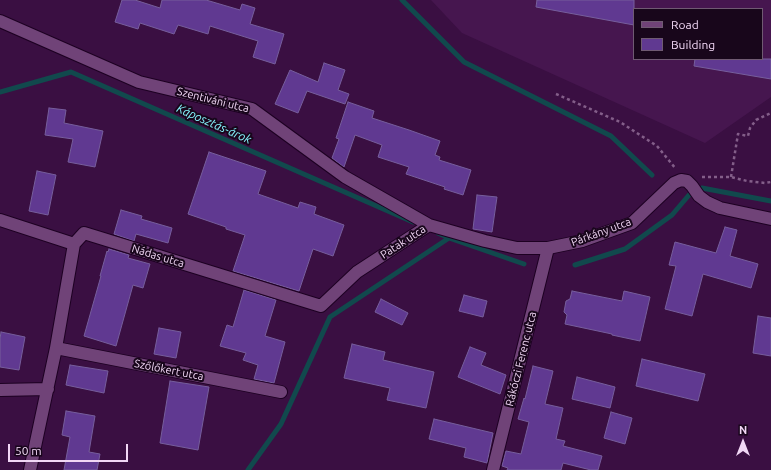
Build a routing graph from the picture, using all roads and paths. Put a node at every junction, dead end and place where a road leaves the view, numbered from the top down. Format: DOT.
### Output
graph roads {
  1 [pos="0,21"];
  2 [pos="556,94"];
  3 [pos="771,113"];
  4 [pos="731,177"];
  5 [pos="684,181"];
  6 [pos="771,182"];
  7 [pos="771,219"];
  8 [pos="0,220"];
  9 [pos="428,225"];
  10 [pos="74,244"];
  11 [pos="548,248"];
  12 [pos="321,306"];
  13 [pos="56,348"];
  14 [pos="48,389"];
  15 [pos="0,390"];
  16 [pos="281,392"];
  17 [pos="30,470"];
  18 [pos="493,470"];
  1 -- 9 [label="street, Szentiváni utca"];
  2 -- 5 [label="path"];
  3 -- 4 [label="path"];
  4 -- 5 [label="path"];
  4 -- 6 [label="path"];
  5 -- 7 [label="street"];
  5 -- 11 [label="street, Párkány utca"];
  8 -- 10 [label="street"];
  9 -- 11 [label="street, Patak utca"];
  9 -- 12 [label="street, Patak utca"];
  10 -- 12 [label="street, Nádas utca"];
  10 -- 13 [label="street"];
  11 -- 18 [label="street, Rákóczi Ferenc utca"];
  13 -- 14 [label="street"];
  13 -- 16 [label="street, Szőlőkert utca"];
  14 -- 15 [label="street"];
  14 -- 17 [label="street"];
}
